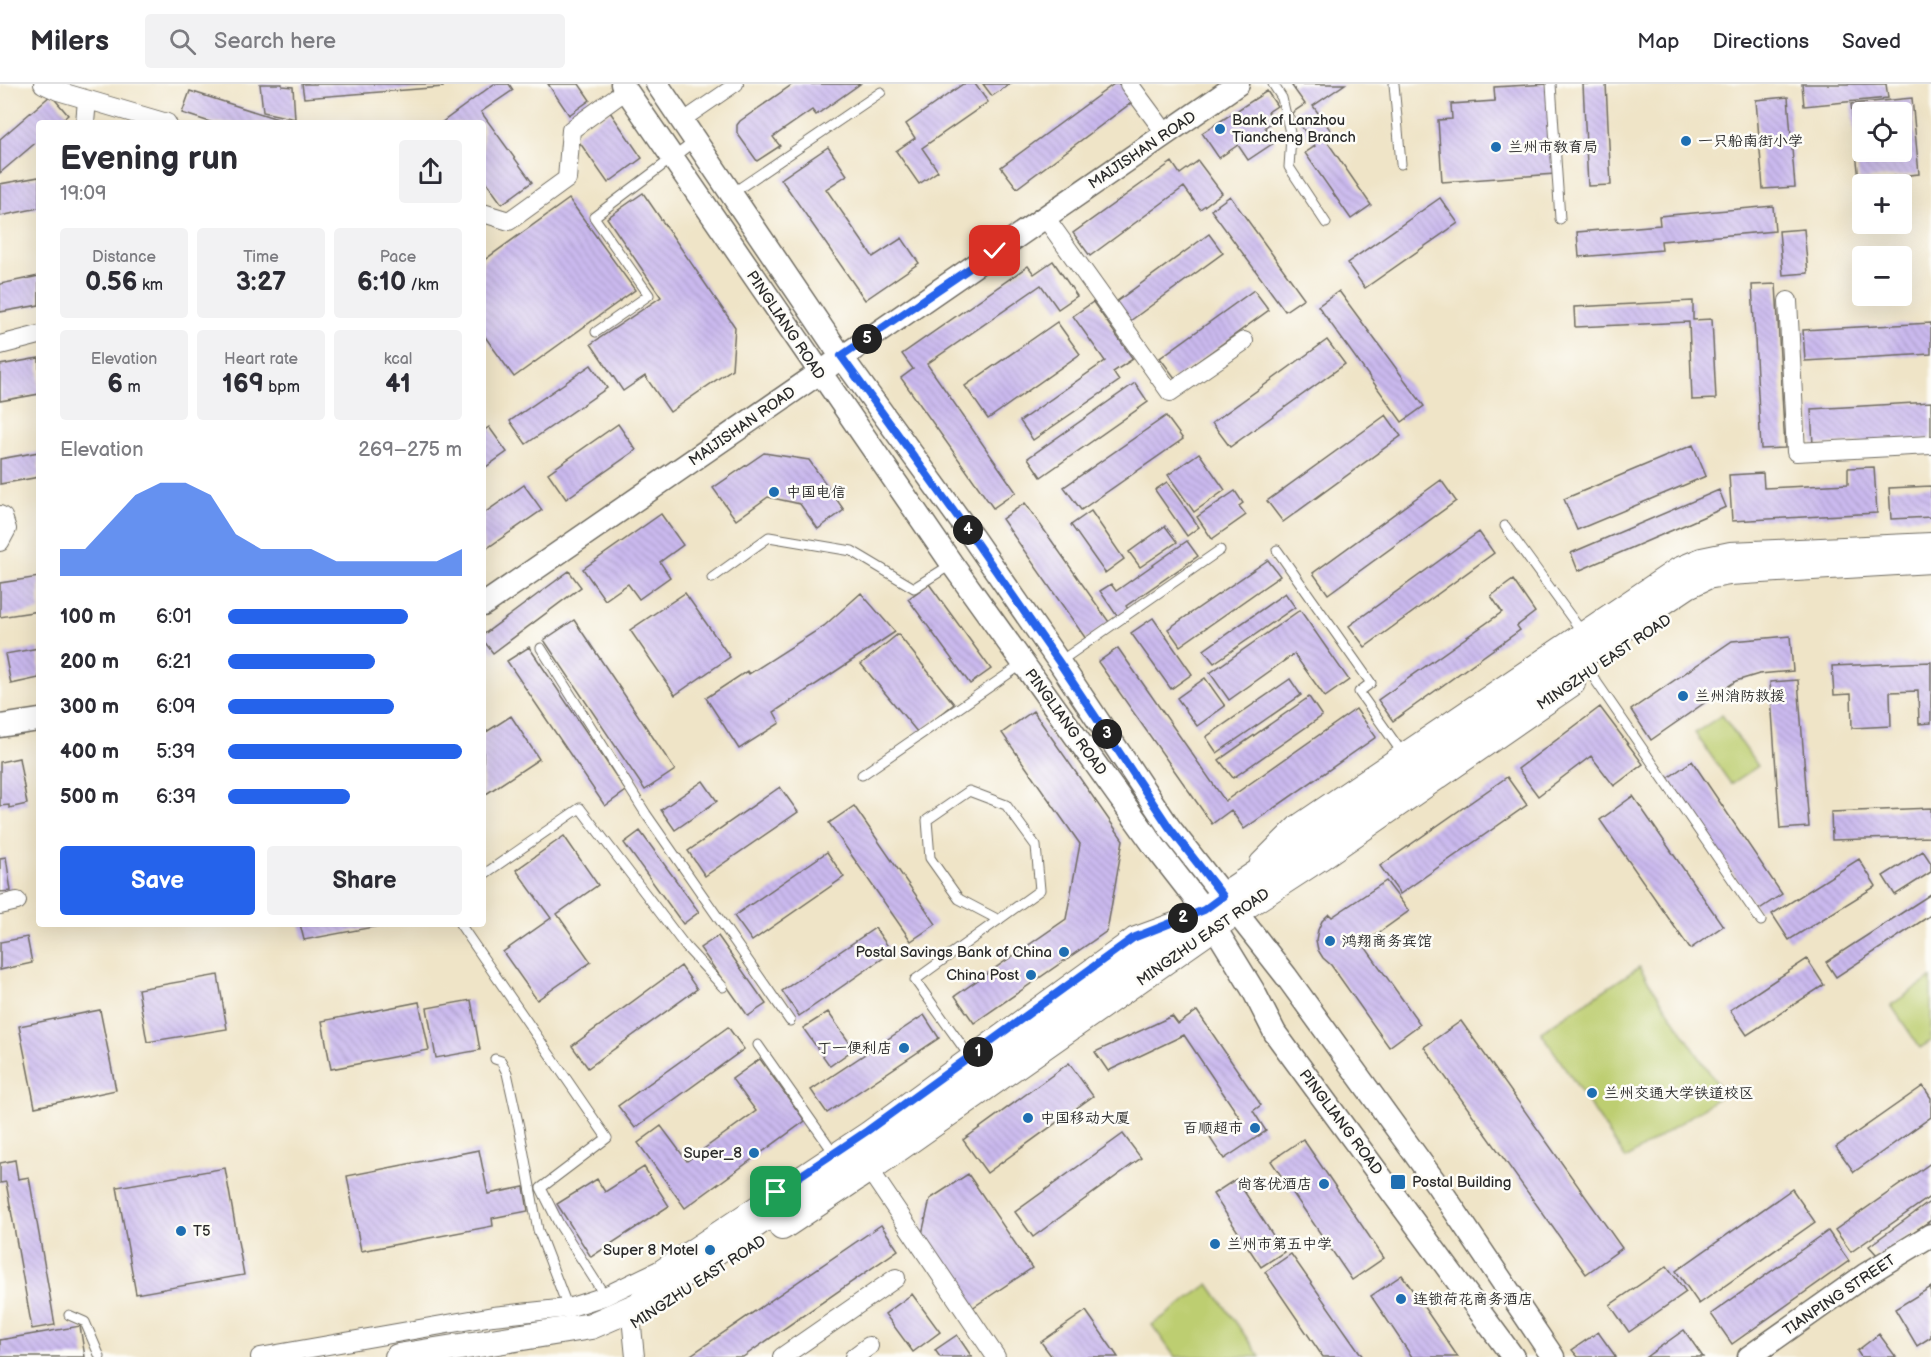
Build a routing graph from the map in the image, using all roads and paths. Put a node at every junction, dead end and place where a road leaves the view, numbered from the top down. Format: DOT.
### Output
graph roads {
  1 [pos="43,84"];
  2 [pos="657,84"];
  3 [pos="736,84"];
  4 [pos="1129,84"];
  5 [pos="1238,84"];
  6 [pos="1273,84"];
  7 [pos="1394,84"];
  8 [pos="1551,84"];
  9 [pos="624,87"];
  10 [pos="881,92"];
  11 [pos="87,100"];
  12 [pos="85,120"];
  13 [pos="157,120"];
  14 [pos="682,121"];
  15 [pos="1166,134"];
  16 [pos="695,141"];
  17 [pos="672,158"];
  18 [pos="1401,164"];
  19 [pos="731,194"];
  20 [pos="486,214"];
  21 [pos="1045,217"];
  22 [pos="1560,219"];
  23 [pos="1326,223"];
  24 [pos="1788,302"];
  25 [pos="596,332"];
  26 [pos="36,336"];
  27 [pos="1244,341"];
  28 [pos="0,345"];
  29 [pos="841,356"];
  30 [pos="818,372"];
  31 [pos="1931,445"];
  32 [pos="0,515"];
  33 [pos="1505,526"];
  34 [pos="0,542"];
  35 [pos="1931,542"];
  36 [pos="1220,550"];
  37 [pos="1277,550"];
  38 [pos="1931,560"];
  39 [pos="952,564"];
  40 [pos="1931,576"];
  41 [pos="712,578"];
  42 [pos="486,603"];
  43 [pos="1582,632"];
  44 [pos="540,648"];
  45 [pos="1059,662"];
  46 [pos="1024,663"];
  47 [pos="1589,671"];
  48 [pos="36,720"];
  49 [pos="0,726"];
  50 [pos="1403,754"];
  51 [pos="862,775"];
  52 [pos="486,873"];
  53 [pos="1220,911"];
  54 [pos="999,920"];
  55 [pos="1761,921"];
  56 [pos="462,927"];
  57 [pos="723,987"];
  58 [pos="790,1021"];
  59 [pos="758,1045"];
  60 [pos="970,1057"];
  61 [pos="495,1059"];
  62 [pos="834,1153"];
  63 [pos="869,1169"];
  64 [pos="1931,1235"];
  65 [pos="896,1278"];
  66 [pos="604,1296"];
  67 [pos="568,1308"];
  68 [pos="69,1315"];
  69 [pos="632,1327"];
  70 [pos="494,1338"];
  71 [pos="869,1346"];
  72 [pos="100,1357"];
  73 [pos="260,1357"];
  74 [pos="398,1357"];
  75 [pos="635,1357"];
  76 [pos="782,1357"];
  77 [pos="854,1357"];
  78 [pos="996,1357"];
  79 [pos="1513,1357"];
  80 [pos="1552,1357"];
  81 [pos="1749,1357"];
  1 -- 11 [label="street"];
  2 -- 14 [label="street, PINGLIANG ROAD"];
  3 -- 14 [label="street"];
  4 -- 15 [label="street"];
  5 -- 15 [label="street, MAIJISHAN ROAD"];
  6 -- 23 [label="lane"];
  7 -- 18 [label="lane"];
  8 -- 22 [label="lane"];
  9 -- 17 [label="street, PINGLIANG ROAD"];
  9 -- 20 [label="street"];
  10 -- 19 [label="lane"];
  11 -- 12 [label="street"];
  11 -- 13 [label="street"];
  14 -- 16 [label="street, PINGLIANG ROAD"];
  15 -- 21 [label="street, MAIJISHAN ROAD"];
  16 -- 17 [label="lane"];
  16 -- 19 [label="street, PINGLIANG ROAD"];
  17 -- 25 [label="lane"];
  17 -- 30 [label="street, PINGLIANG ROAD"];
  19 -- 29 [label="street, PINGLIANG ROAD"];
  21 -- 27 [label="street"];
  21 -- 29 [label="street, MAIJISHAN ROAD"];
  24 -- 31 [label="street"];
  26 -- 28 [label="street"];
  29 -- 30 [label="street, MAIJISHAN ROAD"];
  29 -- 45 [label="street, PINGLIANG ROAD"];
  30 -- 39 [label="street, PINGLIANG ROAD"];
  30 -- 42 [label="street, MAIJISHAN ROAD"];
  32 -- 34 [label="street"];
  33 -- 43 [label="lane"];
  35 -- 43 [label="street, MINGZHU EAST ROAD"];
  36 -- 45 [label="lane"];
  37 -- 50 [label="lane"];
  38 -- 53 [label="main road, MINGZHU EAST ROAD"];
  39 -- 41 [label="lane"];
  39 -- 46 [label="street, PINGLIANG ROAD"];
  40 -- 47 [label="main road, MINGZHU EAST ROAD"];
  43 -- 50 [label="street, MINGZHU EAST ROAD"];
  44 -- 58 [label="lane"];
  45 -- 53 [label="street, PINGLIANG ROAD"];
  46 -- 51 [label="lane"];
  46 -- 53 [label="street, PINGLIANG ROAD"];
  47 -- 53 [label="main road, MINGZHU EAST ROAD"];
  47 -- 55 [label="lane"];
  48 -- 49 [label="street"];
  50 -- 53 [label="street, MINGZHU EAST ROAD"];
  52 -- 57 [label="lane"];
  53 -- 60 [label="street, MINGZHU EAST ROAD"];
  53 -- 63 [label="main road, MINGZHU EAST ROAD"];
  53 -- 70 [label="main road, MINGZHU EAST ROAD"];
  53 -- 79 [label="street, PINGLIANG ROAD"];
  53 -- 80 [label="street, PINGLIANG ROAD"];
  54 -- 54 [label="lane"];
  54 -- 60 [label="lane"];
  56 -- 66 [label="lane"];
  59 -- 62 [label="lane"];
  60 -- 62 [label="street, MINGZHU EAST ROAD"];
  61 -- 67 [label="lane"];
  62 -- 66 [label="street, MINGZHU EAST ROAD"];
  63 -- 69 [label="main road, MINGZHU EAST ROAD"];
  63 -- 78 [label="street"];
  64 -- 81 [label="street, TIANPING STREET"];
  65 -- 76 [label="street"];
  66 -- 67 [label="street, MINGZHU EAST ROAD"];
  67 -- 70 [label="street, MINGZHU EAST ROAD"];
  68 -- 72 [label="lane"];
  69 -- 70 [label="main road, MINGZHU EAST ROAD"];
  69 -- 75 [label="street"];
  70 -- 73 [label="street, MINGZHU EAST ROAD"];
  70 -- 74 [label="main road, MINGZHU EAST ROAD"];
  71 -- 77 [label="street"];
}
